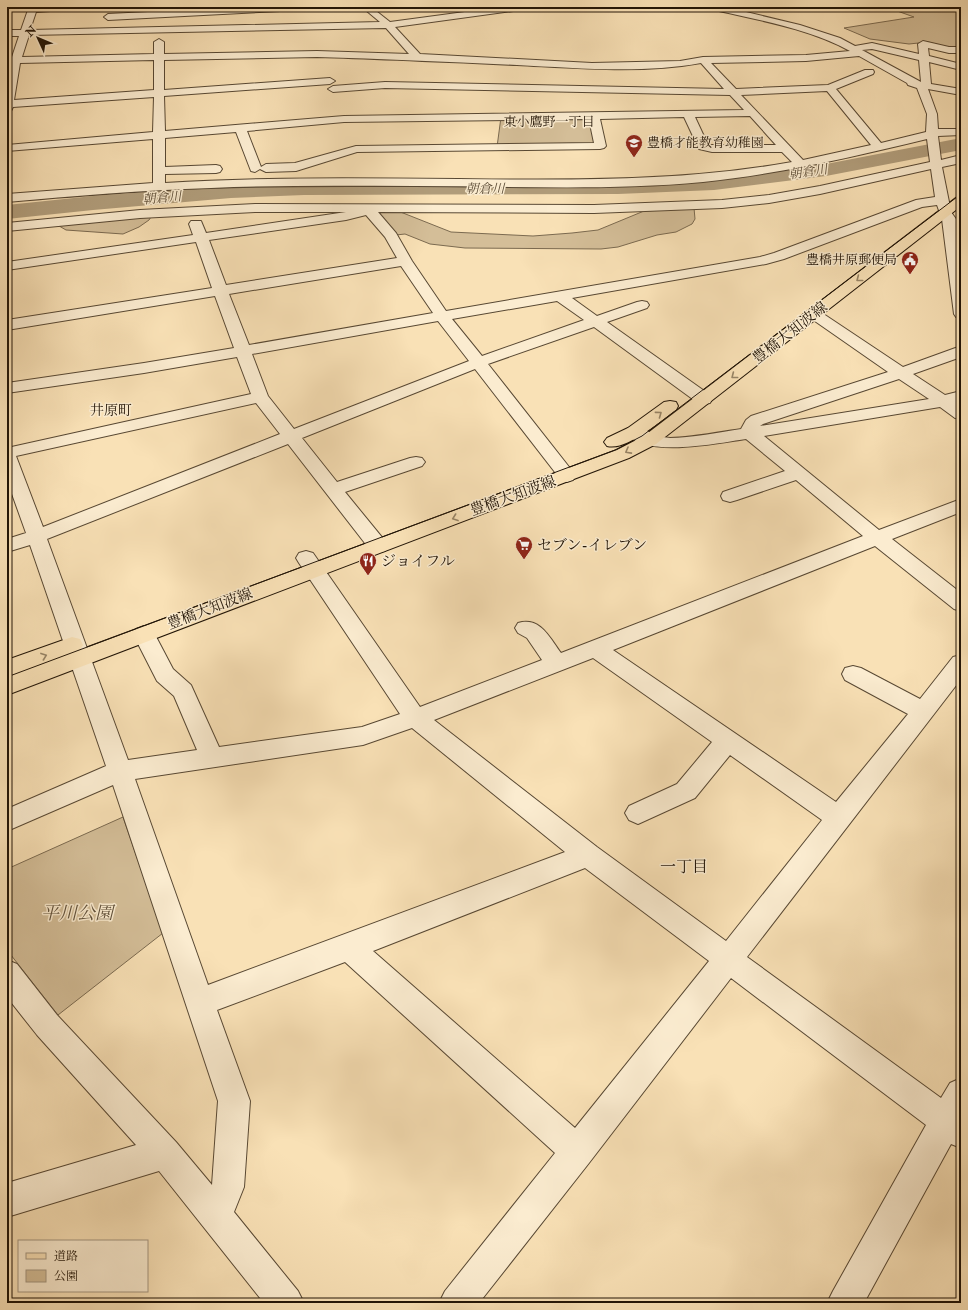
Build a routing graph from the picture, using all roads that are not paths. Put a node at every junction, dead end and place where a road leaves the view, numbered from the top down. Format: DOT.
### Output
graph roads {
  1 [pos="64,7"];
  2 [pos="111,7"];
  3 [pos="366,7"];
  4 [pos="520,7"];
  5 [pos="714,7"];
  6 [pos="32,9"];
  7 [pos="437,11"];
  8 [pos="283,12"];
  9 [pos="108,17"];
  10 [pos="446,18"];
  11 [pos="389,25"];
  12 [pos="296,28"];
  13 [pos="159,31"];
  14 [pos="7,32"];
  15 [pos="25,32"];
  16 [pos="105,32"];
  17 [pos="856,50"];
  18 [pos="961,50"];
  19 [pos="317,54"];
  20 [pos="160,57"];
  21 [pos="417,57"];
  22 [pos="781,59"];
  23 [pos="924,59"];
  24 [pos="12,60"];
  25 [pos="703,60"];
  26 [pos="506,62"];
  27 [pos="831,65"];
  28 [pos="961,67"];
  29 [pos="851,68"];
  30 [pos="876,74"];
  31 [pos="961,83"];
  32 [pos="331,85"];
  33 [pos="923,86"];
  34 [pos="830,88"];
  35 [pos="937,88"];
  36 [pos="733,92"];
  37 [pos="961,92"];
  38 [pos="159,93"];
  39 [pos="502,96"];
  40 [pos="7,106"];
  41 [pos="754,113"];
  42 [pos="688,114"];
  43 [pos="594,116"];
  44 [pos="500,121"];
  45 [pos="346,123"];
  46 [pos="240,127"];
  47 [pos="961,132"];
  48 [pos="159,134"];
  49 [pos="932,135"];
  50 [pos="497,143"];
  51 [pos="878,147"];
  52 [pos="7,148"];
  53 [pos="786,148"];
  54 [pos="961,159"];
  55 [pos="800,164"];
  56 [pos="936,164"];
  57 [pos="296,167"];
  58 [pos="255,168"];
  59 [pos="159,171"];
  60 [pos="294,182"];
  61 [pos="494,182"];
  62 [pos="159,187"];
  63 [pos="961,188"];
  64 [pos="7,198"];
  65 [pos="950,204"];
  66 [pos="367,208"];
  67 [pos="192,211"];
  68 [pos="7,227"];
  69 [pos="200,238"];
  70 [pos="405,261"];
  71 [pos="7,266"];
  72 [pos="220,290"];
  73 [pos="560,296"];
  74 [pos="642,305"];
  75 [pos="814,314"];
  76 [pos="961,314"];
  77 [pos="442,316"];
  78 [pos="595,322"];
  79 [pos="7,325"];
  80 [pos="243,351"];
  81 [pos="961,351"];
  82 [pos="480,362"];
  83 [pos="900,373"];
  84 [pos="7,388"];
  85 [pos="697,395"];
  86 [pos="961,396"];
  87 [pos="260,398"];
  88 [pos="942,401"];
  89 [pos="961,414"];
  90 [pos="750,432"];
  91 [pos="642,436"];
  92 [pos="291,437"];
  93 [pos="7,454"];
  94 [pos="416,462"];
  95 [pos="563,470"];
  96 [pos="798,473"];
  97 [pos="333,490"];
  98 [pos="730,496"];
  99 [pos="961,505"];
  100 [pos="37,536"];
  101 [pos="877,538"];
  102 [pos="373,540"];
  103 [pos="7,546"];
  104 [pos="310,564"];
  105 [pos="961,604"];
  106 [pos="526,628"];
  107 [pos="144,634"];
  108 [pos="595,649"];
  109 [pos="79,651"];
  110 [pos="961,663"];
  111 [pos="556,664"];
  112 [pos="7,669"];
  113 [pos="853,674"];
  114 [pos="7,686"];
  115 [pos="923,711"];
  116 [pos="415,718"];
  117 [pos="727,741"];
  118 [pos="212,758"];
  119 [pos="120,771"];
  120 [pos="638,813"];
  121 [pos="838,817"];
  122 [pos="7,820"];
  123 [pos="588,855"];
  124 [pos="349,947"];
  125 [pos="728,958"];
  126 [pos="7,974"];
  127 [pos="201,1002"];
  128 [pos="956,1115"];
  129 [pos="578,1152"];
  130 [pos="165,1153"];
  131 [pos="7,1200"];
  132 [pos="216,1215"];
  133 [pos="286,1303"];
  134 [pos="457,1303"];
  135 [pos="845,1303"];
  1 -- 6 [label="street"];
  2 -- 9 [label="street"];
  3 -- 11 [label="street"];
  4 -- 10 [label="street"];
  5 -- 17 [label="street"];
  6 -- 15 [label="street"];
  7 -- 10 [label="street"];
  8 -- 9 [label="street"];
  8 -- 12 [label="street"];
  9 -- 16 [label="street"];
  10 -- 11 [label="street"];
  11 -- 12 [label="street"];
  11 -- 21 [label="street"];
  12 -- 13 [label="street"];
  12 -- 19 [label="street"];
  13 -- 16 [label="street"];
  13 -- 20 [label="street"];
  14 -- 15 [label="street"];
  15 -- 16 [label="street"];
  15 -- 24 [label="street"];
  17 -- 22 [label="street"];
  17 -- 23 [label="street"];
  17 -- 33 [label="street"];
  18 -- 23 [label="street"];
  19 -- 20 [label="street"];
  19 -- 21 [label="street"];
  19 -- 32 [label="street"];
  20 -- 24 [label="street"];
  20 -- 38 [label="street"];
  21 -- 26 [label="street"];
  22 -- 25 [label="street"];
  22 -- 27 [label="street"];
  23 -- 28 [label="street"];
  23 -- 33 [label="street"];
  24 -- 40 [label="street"];
  25 -- 26 [label="street"];
  25 -- 36 [label="street"];
  26 -- 39 [label="street"];
  29 -- 30 [label="street"];
  30 -- 33 [label="street"];
  30 -- 34 [label="street"];
  31 -- 35 [label="street"];
  32 -- 38 [label="street"];
  32 -- 39 [label="street"];
  32 -- 45 [label="street"];
  33 -- 35 [label="street"];
  33 -- 49 [label="street"];
  34 -- 36 [label="street"];
  34 -- 51 [label="street"];
  35 -- 37 [label="street"];
  36 -- 39 [label="street"];
  36 -- 41 [label="street"];
  38 -- 40 [label="street"];
  38 -- 48 [label="street"];
  39 -- 44 [label="street"];
  41 -- 42 [label="street"];
  41 -- 53 [label="street"];
  42 -- 43 [label="street"];
  42 -- 53 [label="street"];
  43 -- 44 [label="street"];
  43 -- 50 [label="street"];
  44 -- 45 [label="street"];
  45 -- 46 [label="street"];
  46 -- 48 [label="street"];
  46 -- 58 [label="street"];
  47 -- 49 [label="street"];
  48 -- 52 [label="street"];
  48 -- 59 [label="street"];
  49 -- 51 [label="street"];
  49 -- 56 [label="street"];
  50 -- 57 [label="street"];
  50 -- 61 [label="street"];
  51 -- 55 [label="street"];
  53 -- 55 [label="street"];
  54 -- 56 [label="street"];
  55 -- 61 [label="street"];
  56 -- 65 [label="street"];
  56 -- 66 [label="street"];
  57 -- 58 [label="street"];
  57 -- 60 [label="street"];
  58 -- 59 [label="street"];
  59 -- 62 [label="street"];
  60 -- 61 [label="street"];
  60 -- 62 [label="street"];
  62 -- 64 [label="street"];
  63 -- 65 [label="main road, 豊橋大知波線"];
  65 -- 73 [label="street"];
  65 -- 75 [label="main road, 豊橋大知波線, one-way"];
  65 -- 76 [label="street"];
  65 -- 85 [label="main road, 豊橋大知波線"];
  66 -- 67 [label="street"];
  66 -- 69 [label="street"];
  66 -- 70 [label="street"];
  67 -- 68 [label="street"];
  67 -- 69 [label="street"];
  69 -- 71 [label="street"];
  69 -- 72 [label="street"];
  70 -- 72 [label="street"];
  70 -- 77 [label="street"];
  72 -- 79 [label="street"];
  72 -- 80 [label="street"];
  73 -- 77 [label="street"];
  73 -- 78 [label="street"];
  74 -- 78 [label="street"];
  75 -- 83 [label="street"];
  75 -- 85 [label="main road, 豊橋大知波線, one-way"];
  77 -- 80 [label="street"];
  77 -- 82 [label="street"];
  78 -- 82 [label="street"];
  78 -- 85 [label="street"];
  80 -- 84 [label="street"];
  80 -- 87 [label="street"];
  81 -- 83 [label="street"];
  82 -- 92 [label="street"];
  82 -- 95 [label="street"];
  83 -- 88 [label="street"];
  83 -- 90 [label="street"];
  85 -- 91 [label="main road, 豊橋大知波線"];
  86 -- 88 [label="street"];
  87 -- 92 [label="street"];
  87 -- 93 [label="street"];
  88 -- 89 [label="street"];
  88 -- 90 [label="street"];
  90 -- 91 [label="street"];
  90 -- 96 [label="street"];
  91 -- 95 [label="main road, 豊橋大知波線"];
  92 -- 97 [label="street"];
  92 -- 100 [label="street"];
  93 -- 100 [label="street"];
  94 -- 97 [label="street"];
  95 -- 102 [label="main road, 豊橋大知波線"];
  96 -- 98 [label="street"];
  96 -- 101 [label="street"];
  97 -- 102 [label="street"];
  99 -- 101 [label="street"];
  100 -- 103 [label="street"];
  100 -- 109 [label="street"];
  101 -- 105 [label="street"];
  101 -- 108 [label="street"];
  102 -- 104 [label="main road, 豊橋大知波線"];
  104 -- 107 [label="main road, 豊橋大知波線"];
  104 -- 109 [label="main road, 豊橋大知波線"];
  104 -- 116 [label="street"];
  106 -- 111 [label="street"];
  107 -- 109 [label="main road, 豊橋大知波線"];
  107 -- 118 [label="street"];
  108 -- 111 [label="street"];
  108 -- 117 [label="street"];
  112 -- 109 [label="main road, 豊橋大知波線, one-way"];
  109 -- 114 [label="main road, 豊橋大知波線"];
  109 -- 119 [label="street"];
  110 -- 115 [label="street"];
  111 -- 116 [label="street"];
  113 -- 115 [label="street"];
  115 -- 121 [label="street"];
  116 -- 118 [label="street"];
  116 -- 123 [label="street"];
  117 -- 120 [label="street"];
  117 -- 121 [label="street"];
  118 -- 119 [label="street"];
  119 -- 122 [label="street"];
  119 -- 127 [label="street"];
  121 -- 125 [label="street"];
  123 -- 124 [label="street"];
  123 -- 125 [label="street"];
  124 -- 127 [label="street"];
  124 -- 129 [label="street"];
  125 -- 128 [label="street"];
  125 -- 129 [label="street"];
  126 -- 130 [label="street"];
  127 -- 132 [label="street"];
  128 -- 135 [label="street"];
  129 -- 134 [label="street"];
  130 -- 131 [label="street"];
  130 -- 132 [label="street"];
  132 -- 133 [label="street"];
}
